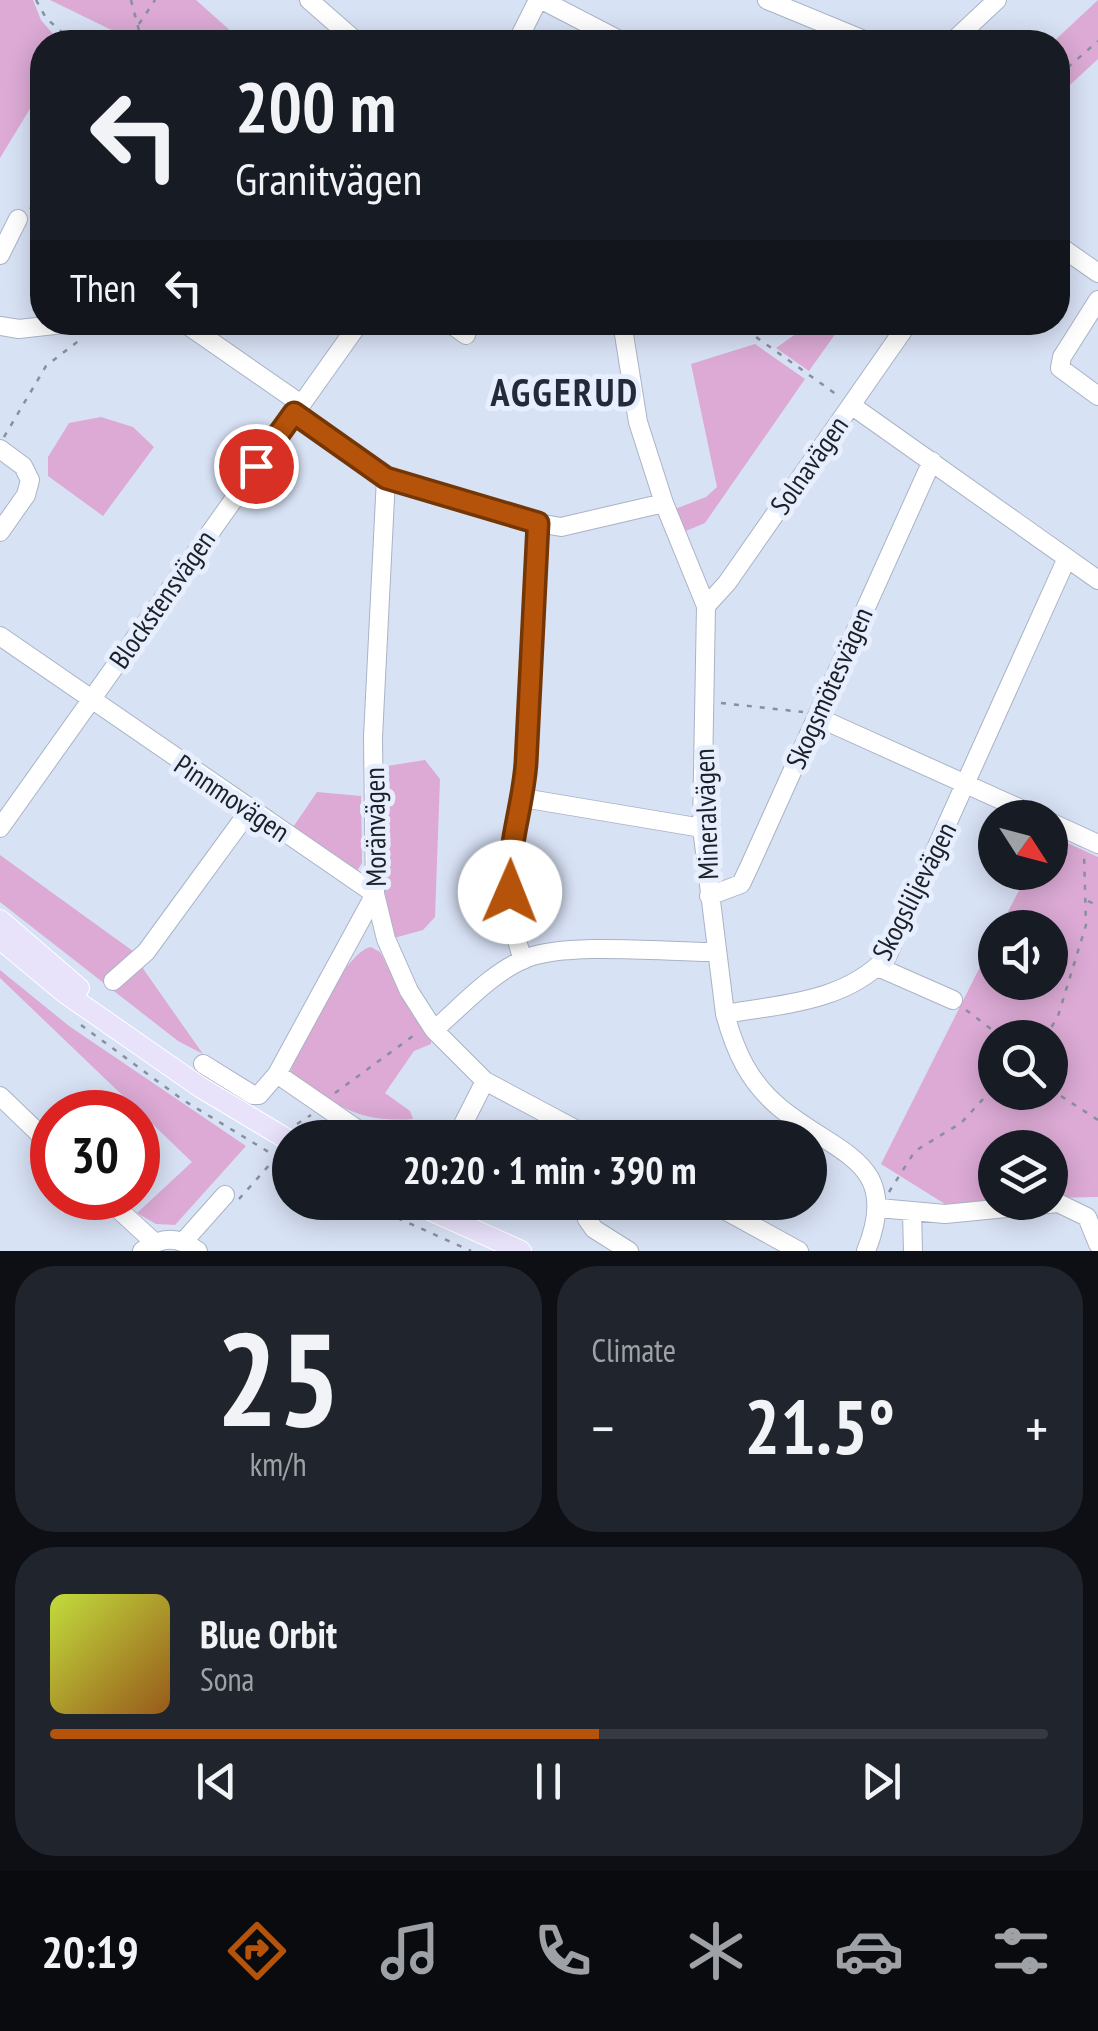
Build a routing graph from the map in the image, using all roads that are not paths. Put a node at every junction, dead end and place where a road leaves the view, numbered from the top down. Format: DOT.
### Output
graph roads {
  1 [pos="309,0"];
  2 [pos="540,0"];
  3 [pos="767,0"];
  4 [pos="997,0"];
  5 [pos="343,30"];
  6 [pos="524,30"];
  7 [pos="599,30"];
  8 [pos="840,30"];
  9 [pos="965,30"];
  10 [pos="18,220"];
  11 [pos="1070,253"];
  12 [pos="0,255"];
  13 [pos="1098,273"];
  14 [pos="1098,300"];
  15 [pos="1092,324"];
  16 [pos="0,326"];
  17 [pos="30,330"];
  18 [pos="200,335"];
  19 [pos="351,335"];
  20 [pos="624,335"];
  21 [pos="900,335"];
  22 [pos="1098,396"];
  23 [pos="851,405"];
  24 [pos="298,408"];
  25 [pos="0,446"];
  26 [pos="932,461"];
  27 [pos="386,478"];
  28 [pos="664,504"];
  29 [pos="538,523"];
  30 [pos="0,532"];
  31 [pos="1067,558"];
  32 [pos="1098,580"];
  33 [pos="706,606"];
  34 [pos="0,636"];
  35 [pos="90,700"];
  36 [pos="817,717"];
  37 [pos="967,784"];
  38 [pos="524,798"];
  39 [pos="1002,800"];
  40 [pos="248,811"];
  41 [pos="0,828"];
  42 [pos="702,828"];
  43 [pos="1068,830"];
  44 [pos="1091,840"];
  45 [pos="375,894"];
  46 [pos="709,896"];
  47 [pos="0,920"];
  48 [pos="0,940"];
  49 [pos="714,952"];
  50 [pos="523,960"];
  51 [pos="878,967"];
  52 [pos="113,981"];
  53 [pos="953,1000"];
  54 [pos="725,1014"];
  55 [pos="434,1030"];
  56 [pos="144,1046"];
  57 [pos="204,1064"];
  58 [pos="276,1074"];
  59 [pos="484,1081"];
  60 [pos="0,1096"];
  61 [pos="342,1120"];
  62 [pos="465,1120"];
  63 [pos="558,1120"];
  64 [pos="30,1125"];
  65 [pos="272,1130"];
  66 [pos="230,1199"];
  67 [pos="879,1207"];
  68 [pos="912,1211"];
  69 [pos="125,1220"];
  70 [pos="454,1220"];
  71 [pos="588,1220"];
  72 [pos="736,1220"];
  73 [pos="1098,1244"];
  74 [pos="772,1245"];
  75 [pos="148,1246"];
  76 [pos="191,1246"];
  77 [pos="523,1250"];
  78 [pos="628,1251"];
  79 [pos="799,1251"];
  80 [pos="866,1251"];
  81 [pos="912,1251"];
  1 -- 5 [label="street"];
  2 -- 6 [label="street"];
  2 -- 7 [label="street"];
  3 -- 8 [label="street"];
  4 -- 9 [label="street"];
  10 -- 12 [label="street"];
  11 -- 13 [label="street"];
  14 -- 15 [label="street"];
  15 -- 22 [label="street"];
  16 -- 17 [label="street"];
  18 -- 24 [label="street"];
  19 -- 24 [label="street, Blockstensvägen"];
  20 -- 28 [label="street, Mineralvägen"];
  21 -- 23 [label="street, Solnavägen"];
  23 -- 26 [label="street"];
  23 -- 33 [label="street, Solnavägen"];
  24 -- 27 [label="street"];
  24 -- 35 [label="street, Blockstensvägen"];
  25 -- 30 [label="street"];
  26 -- 31 [label="street"];
  26 -- 36 [label="street, Skogsmötesvägen"];
  27 -- 29 [label="street"];
  27 -- 45 [label="street, Moränvägen"];
  28 -- 29 [label="street"];
  28 -- 33 [label="street, Mineralvägen"];
  29 -- 38 [label="street"];
  31 -- 32 [label="street"];
  31 -- 37 [label="street, Skogsliljevägen"];
  33 -- 42 [label="street, Mineralvägen"];
  34 -- 35 [label="street, Pinnmovägen"];
  35 -- 40 [label="street, Pinnmovägen"];
  35 -- 41 [label="street, Blockstensvägen"];
  36 -- 37 [label="street"];
  36 -- 46 [label="street, Skogsmötesvägen"];
  37 -- 39 [label="street"];
  37 -- 51 [label="street, Skogsliljevägen"];
  38 -- 42 [label="street"];
  38 -- 50 [label="street"];
  40 -- 45 [label="street, Pinnmovägen"];
  40 -- 52 [label="street"];
  42 -- 46 [label="street, Mineralvägen"];
  43 -- 44 [label="street"];
  45 -- 55 [label="street, Moränvägen"];
  45 -- 58 [label="street"];
  46 -- 49 [label="street, Mineralvägen"];
  47 -- 56 [label="main road"];
  48 -- 56 [label="main road"];
  49 -- 50 [label="street"];
  49 -- 54 [label="street, Mineralvägen"];
  50 -- 55 [label="street"];
  51 -- 53 [label="street"];
  51 -- 54 [label="street, Skogsliljevägen"];
  54 -- 67 [label="street, Mineralvägen"];
  55 -- 59 [label="street, Moränvägen"];
  56 -- 65 [label="main road"];
  57 -- 58 [label="street"];
  58 -- 61 [label="street"];
  59 -- 62 [label="street"];
  59 -- 63 [label="street, Moränvägen"];
  60 -- 64 [label="street"];
  66 -- 76 [label="street"];
  67 -- 68 [label="street"];
  67 -- 80 [label="street"];
  68 -- 73 [label="street"];
  68 -- 81 [label="street"];
  69 -- 75 [label="street"];
  70 -- 77 [label="main road"];
  71 -- 78 [label="street"];
  72 -- 74 [label="street"];
  74 -- 79 [label="street"];
  75 -- 76 [label="street"];
}
